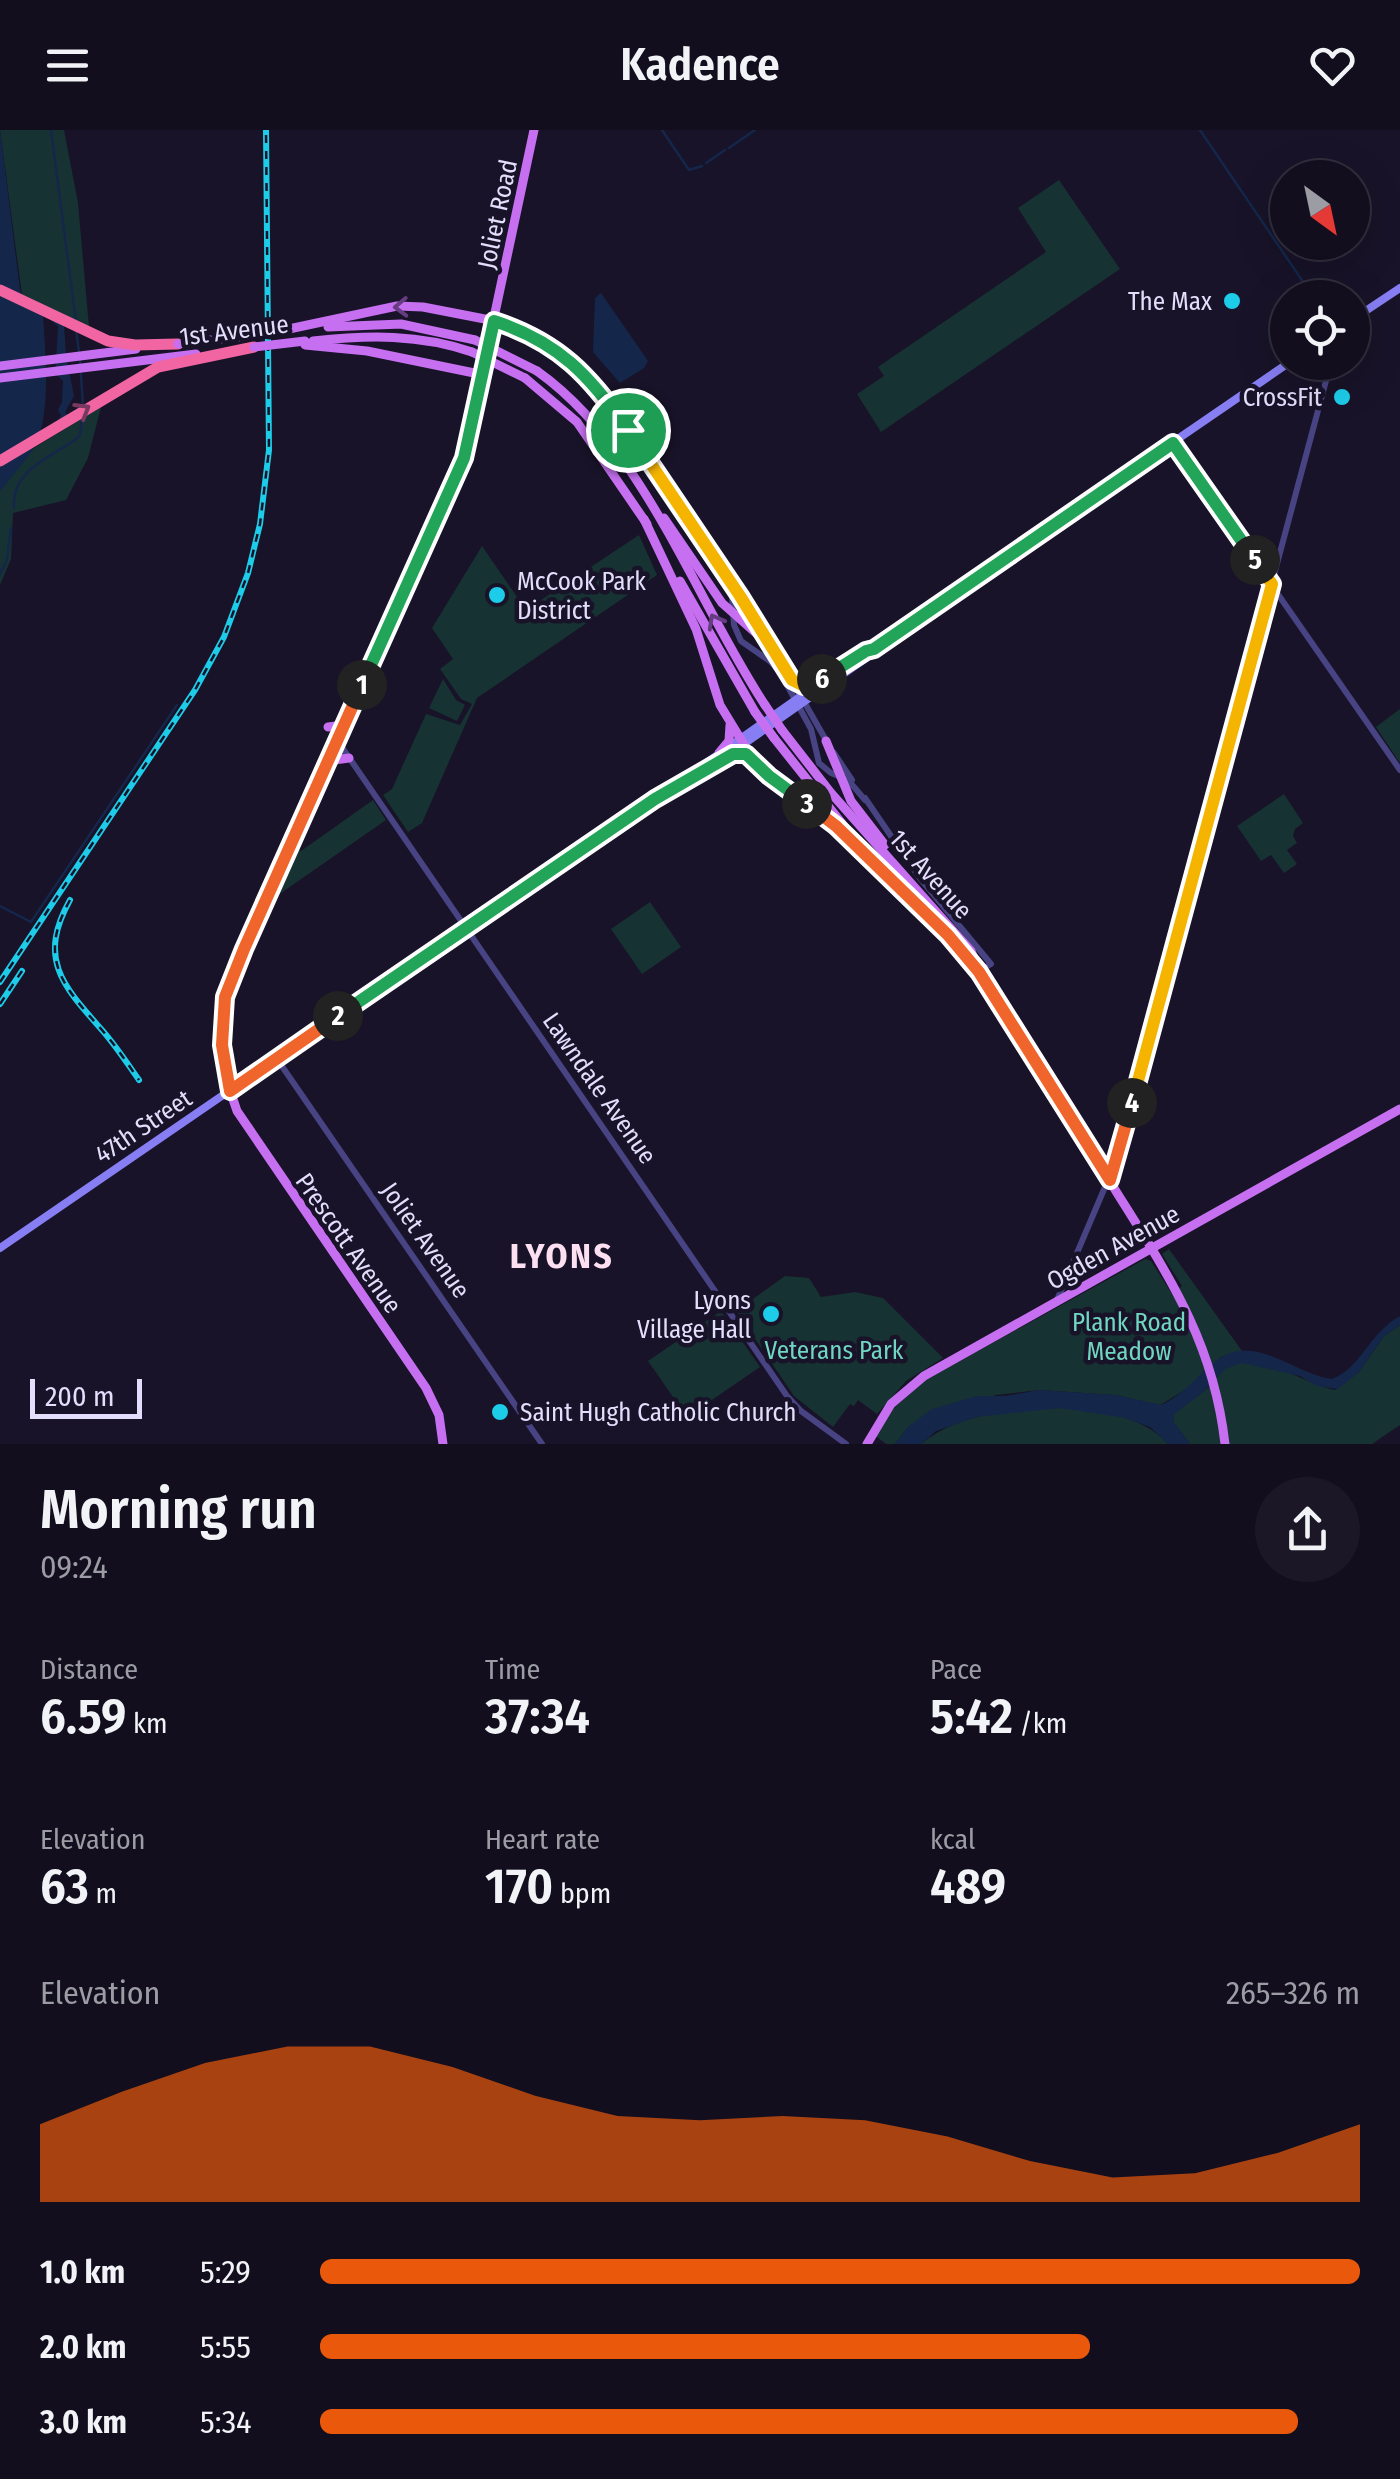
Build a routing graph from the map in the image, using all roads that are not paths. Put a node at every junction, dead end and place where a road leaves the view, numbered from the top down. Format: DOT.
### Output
graph roads {
  1 [pos="534,130"];
  2 [pos="1400,288"];
  3 [pos="0,290"];
  4 [pos="1370,308"];
  5 [pos="494,321"];
  6 [pos="308,327"];
  7 [pos="305,343"];
  8 [pos="178,344"];
  9 [pos="260,346"];
  10 [pos="0,366"];
  11 [pos="484,375"];
  12 [pos="1270,376"];
  13 [pos="0,378"];
  14 [pos="1325,380"];
  15 [pos="1173,443"];
  16 [pos="613,450"];
  17 [pos="0,461"];
  18 [pos="644,518"];
  19 [pos="712,557"];
  20 [pos="1272,584"];
  21 [pos="733,614"];
  22 [pos="774,648"];
  23 [pos="874,649"];
  24 [pos="792,680"];
  25 [pos="815,684"];
  26 [pos="799,700"];
  27 [pos="729,722"];
  28 [pos="344,725"];
  29 [pos="328,727"];
  30 [pos="337,740"];
  31 [pos="741,742"];
  32 [pos="826,742"];
  33 [pos="719,752"];
  34 [pos="752,757"];
  35 [pos="349,758"];
  36 [pos="328,761"];
  37 [pos="712,765"];
  38 [pos="1400,770"];
  39 [pos="839,776"];
  40 [pos="655,799"];
  41 [pos="866,800"];
  42 [pos="914,902"];
  43 [pos="930,902"];
  44 [pos="465,928"];
  45 [pos="979,972"];
  46 [pos="277,1058"];
  47 [pos="230,1091"];
  48 [pos="1400,1109"];
  49 [pos="1110,1180"];
  50 [pos="0,1248"];
  51 [pos="1152,1248"];
  52 [pos="1057,1300"];
  53 [pos="443,1444"];
  54 [pos="542,1444"];
  55 [pos="846,1444"];
  56 [pos="867,1444"];
  57 [pos="1225,1444"];
  1 -- 5 [label="main road, Joliet Road"];
  2 -- 4 [label="main road"];
  3 -- 8 [label="highway"];
  5 -- 6 [label="main road, one-way"];
  5 -- 11 [label="main road, Joliet Road"];
  5 -- 19 [label="street"];
  6 -- 8 [label="main road, 1st Avenue, bridge"];
  6 -- 16 [label="main road, 1st Avenue, bridge"];
  7 -- 9 [label="main road, 1st Avenue, bridge"];
  7 -- 11 [label="main road"];
  7 -- 18 [label="main road, 1st Avenue, bridge"];
  8 -- 10 [label="main road, 1st Avenue"];
  9 -- 13 [label="main road, 1st Avenue"];
  17 -- 9 [label="highway, one-way"];
  11 -- 28 [label="main road, Joliet Road"];
  12 -- 15 [label="main road, 47th Street"];
  14 -- 20 [label="street"];
  15 -- 20 [label="street"];
  15 -- 23 [label="main road, 47th Street"];
  16 -- 21 [label="main road"];
  43 -- 16 [label="main road, 1st Avenue, one-way, bridge"];
  18 -- 27 [label="main road"];
  18 -- 42 [label="main road, 1st Avenue, bridge"];
  19 -- 21 [label="street"];
  19 -- 22 [label="street"];
  20 -- 38 [label="street"];
  20 -- 49 [label="street"];
  21 -- 22 [label="main road"];
  21 -- 26 [label="street"];
  22 -- 24 [label="street"];
  23 -- 25 [label="main road, 47th Street"];
  23 -- 26 [label="main road, 47th Street"];
  24 -- 25 [label="main road"];
  24 -- 26 [label="street"];
  25 -- 26 [label="main road, 47th Street"];
  26 -- 31 [label="main road, 47th Street"];
  26 -- 32 [label="street"];
  26 -- 39 [label="street"];
  27 -- 31 [label="main road"];
  27 -- 33 [label="main road"];
  28 -- 29 [label="main road"];
  28 -- 30 [label="main road, Joliet Road"];
  30 -- 35 [label="street, Lawndale Avenue"];
  30 -- 36 [label="main road, Joliet Road"];
  31 -- 33 [label="main road, 47th Street"];
  31 -- 34 [label="main road"];
  31 -- 37 [label="main road, 47th Street"];
  32 -- 39 [label="main road"];
  32 -- 41 [label="street"];
  33 -- 40 [label="main road, 47th Street"];
  34 -- 37 [label="main road"];
  34 -- 42 [label="main road"];
  35 -- 36 [label="main road"];
  35 -- 44 [label="street, Lawndale Avenue"];
  36 -- 47 [label="main road, Joliet Road"];
  37 -- 40 [label="main road, 47th Street"];
  39 -- 41 [label="street"];
  39 -- 43 [label="main road"];
  40 -- 44 [label="main road, 47th Street"];
  41 -- 45 [label="street"];
  42 -- 45 [label="main road, 1st Avenue"];
  43 -- 45 [label="main road, 1st Avenue"];
  44 -- 46 [label="main road, 47th Street"];
  44 -- 55 [label="street, Lawndale Avenue"];
  45 -- 49 [label="main road, 1st Avenue"];
  46 -- 47 [label="main road, 47th Street"];
  46 -- 54 [label="street, Joliet Avenue"];
  47 -- 50 [label="main road, 47th Street"];
  47 -- 53 [label="main road, Prescott Avenue"];
  48 -- 51 [label="main road, Ogden Avenue"];
  49 -- 51 [label="main road, 1st Avenue"];
  49 -- 52 [label="street"];
  51 -- 52 [label="main road, Ogden Avenue"];
  51 -- 57 [label="main road, 1st Avenue"];
  52 -- 56 [label="main road, Ogden Avenue"];
}
